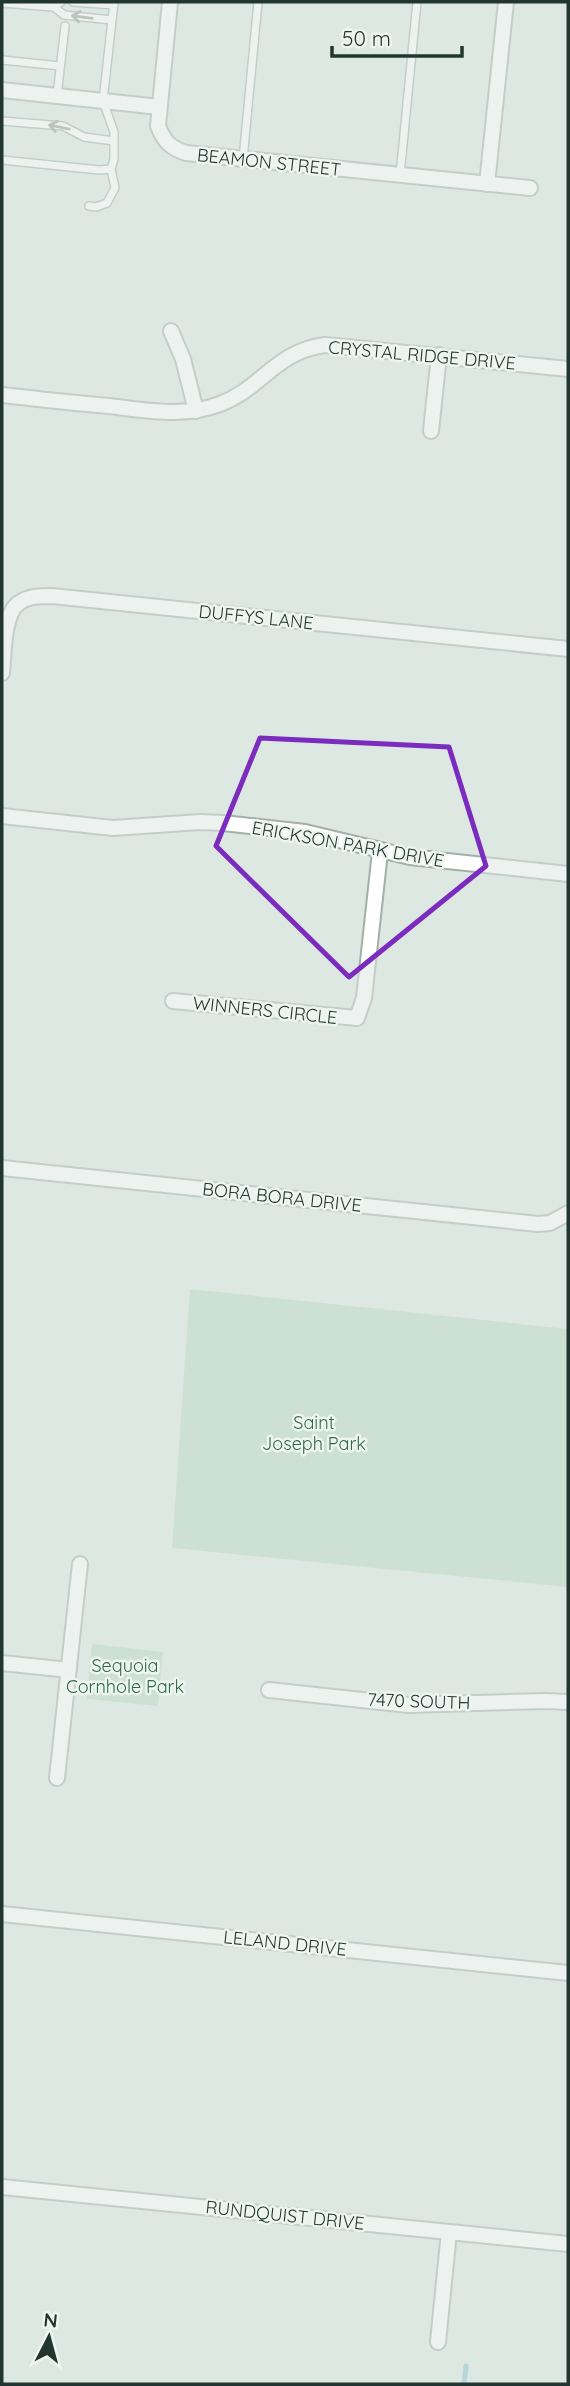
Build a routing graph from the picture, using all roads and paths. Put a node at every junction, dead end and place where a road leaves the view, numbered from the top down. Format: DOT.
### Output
graph roads {
  1 [pos="61,2"];
  2 [pos="73,2"];
  3 [pos="170,2"];
  4 [pos="258,2"];
  5 [pos="416,2"];
  6 [pos="506,2"];
  7 [pos="2,3"];
  8 [pos="114,3"];
  9 [pos="54,7"];
  10 [pos="112,20"];
  11 [pos="65,26"];
  12 [pos="2,60"];
  13 [pos="60,66"];
  14 [pos="2,90"];
  15 [pos="57,96"];
  16 [pos="103,100"];
  17 [pos="159,107"];
  18 [pos="2,121"];
  19 [pos="114,141"];
  20 [pos="243,159"];
  21 [pos="2,160"];
  22 [pos="111,169"];
  23 [pos="400,175"];
  24 [pos="487,184"];
  25 [pos="530,188"];
  26 [pos="89,206"];
  27 [pos="171,331"];
  28 [pos="439,355"];
  29 [pos="568,369"];
  30 [pos="2,395"];
  31 [pos="196,411"];
  32 [pos="431,431"];
  33 [pos="568,649"];
  34 [pos="2,673"];
  35 [pos="2,816"];
  36 [pos="380,852"];
  37 [pos="568,874"];
  38 [pos="173,1001"];
  39 [pos="2,1168"];
  40 [pos="565,1216"];
  41 [pos="80,1564"];
  42 [pos="2,1662"];
  43 [pos="69,1670"];
  44 [pos="269,1690"];
  45 [pos="568,1702"];
  46 [pos="57,1778"];
  47 [pos="2,1914"];
  48 [pos="568,1973"];
  49 [pos="2,2186"];
  50 [pos="449,2232"];
  51 [pos="568,2244"];
  52 [pos="438,2342"];
  1 -- 9 [label="lane"];
  2 -- 8 [label="lane"];
  3 -- 17 [label="street, BEAMON STREET"];
  4 -- 20 [label="lane"];
  5 -- 23 [label="lane"];
  6 -- 24 [label="street"];
  7 -- 9 [label="lane"];
  8 -- 10 [label="lane"];
  10 -- 9 [label="lane, one-way"];
  10 -- 16 [label="lane"];
  11 -- 13 [label="lane"];
  12 -- 13 [label="lane"];
  13 -- 15 [label="lane"];
  14 -- 15 [label="street"];
  15 -- 16 [label="street"];
  16 -- 17 [label="street"];
  16 -- 19 [label="lane"];
  17 -- 20 [label="street, BEAMON STREET"];
  19 -- 18 [label="lane, one-way"];
  19 -- 22 [label="lane"];
  20 -- 23 [label="street, BEAMON STREET"];
  21 -- 22 [label="lane"];
  22 -- 26 [label="lane"];
  23 -- 24 [label="street, BEAMON STREET"];
  24 -- 25 [label="street, BEAMON STREET"];
  27 -- 31 [label="street"];
  28 -- 29 [label="street, CRYSTAL RIDGE DRIVE"];
  28 -- 31 [label="street, CRYSTAL RIDGE DRIVE"];
  28 -- 32 [label="street"];
  30 -- 31 [label="street, CRYSTAL RIDGE DRIVE"];
  33 -- 34 [label="street, DUFFYS LANE"];
  35 -- 36 [label="street, ERICKSON PARK DRIVE"];
  36 -- 37 [label="street, ERICKSON PARK DRIVE"];
  36 -- 38 [label="street, WINNERS CIRCLE"];
  39 -- 40 [label="street, BORA BORA DRIVE"];
  41 -- 43 [label="street"];
  42 -- 43 [label="street"];
  43 -- 46 [label="street"];
  44 -- 45 [label="street, 7470 SOUTH"];
  47 -- 48 [label="street, LELAND DRIVE"];
  49 -- 50 [label="street, RUNDQUIST DRIVE"];
  50 -- 51 [label="street, RUNDQUIST DRIVE"];
  50 -- 52 [label="street"];
}
